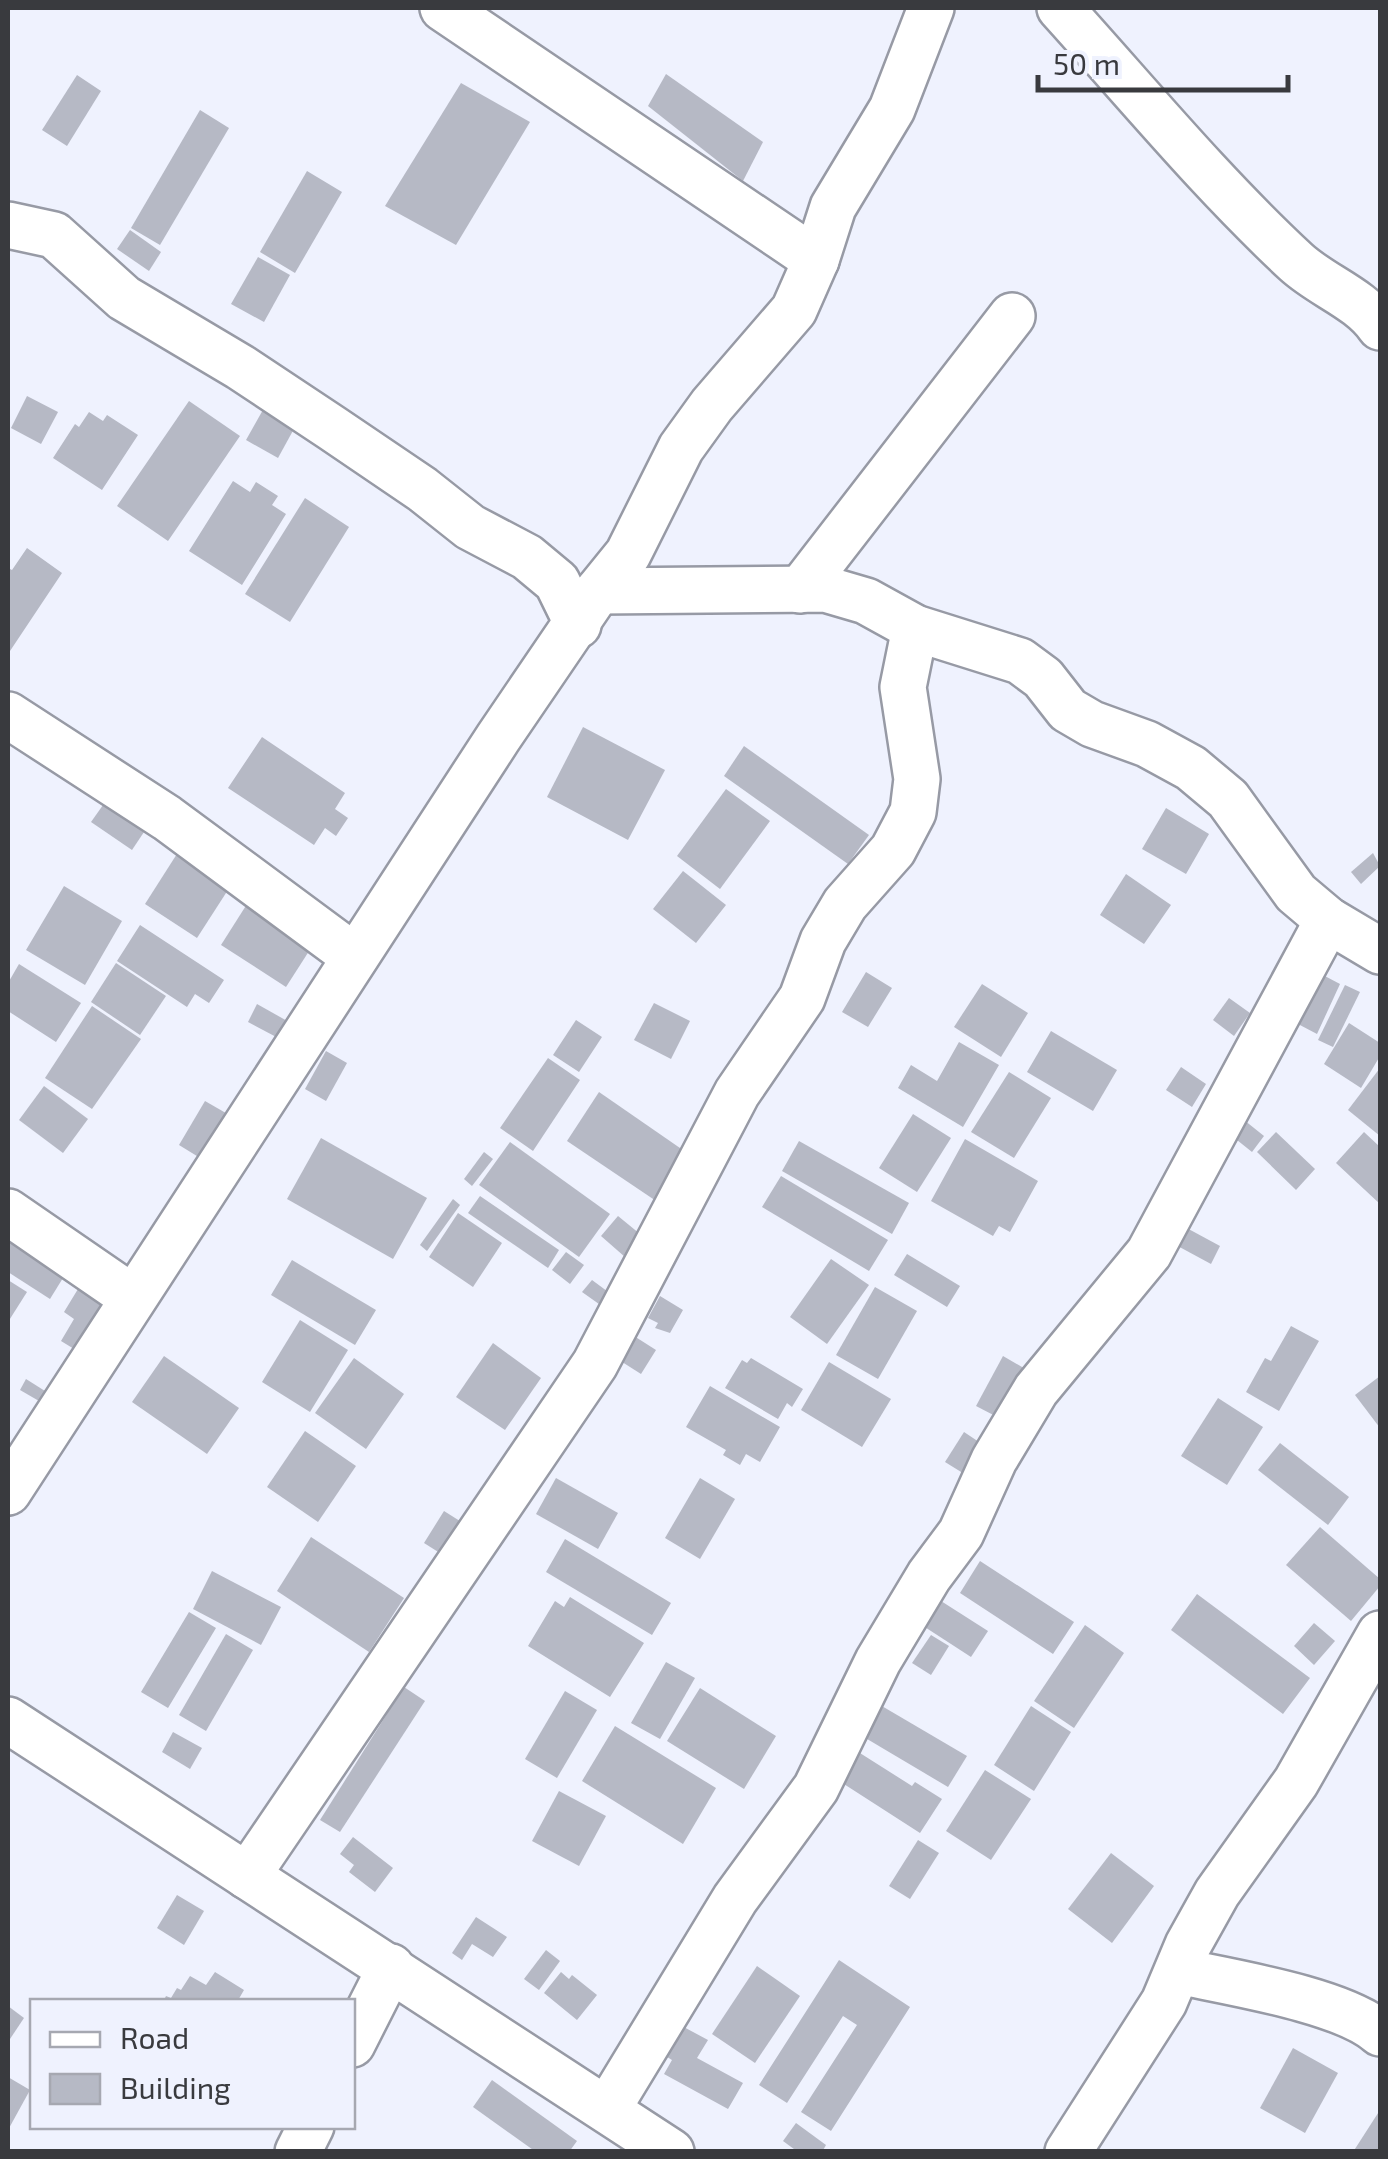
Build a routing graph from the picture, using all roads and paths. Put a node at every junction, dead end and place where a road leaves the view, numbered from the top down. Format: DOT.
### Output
graph roads {
  1 [pos="931,8"];
  2 [pos="1060,8"];
  3 [pos="454,10"];
  4 [pos="8,225"];
  5 [pos="816,260"];
  6 [pos="1012,316"];
  7 [pos="1380,327"];
  8 [pos="800,590"];
  9 [pos="588,608"];
  10 [pos="914,628"];
  11 [pos="8,715"];
  12 [pos="1328,920"];
  13 [pos="1380,951"];
  14 [pos="355,958"];
  15 [pos="8,1212"];
  16 [pos="133,1298"];
  17 [pos="8,1492"];
  18 [pos="1380,1634"];
  19 [pos="8,1720"];
  20 [pos="247,1876"];
  21 [pos="392,1967"];
  22 [pos="1178,1970"];
  23 [pos="1380,2032"];
  24 [pos="355,2038"];
  25 [pos="608,2108"];
  26 [pos="310,2129"];
  27 [pos="298,2152"];
  28 [pos="672,2152"];
  29 [pos="1068,2152"];
  1 -- 5 [label="street"];
  2 -- 7 [label="street"];
  3 -- 5 [label="street"];
  4 -- 9 [label="street"];
  5 -- 9 [label="street"];
  6 -- 8 [label="street"];
  8 -- 9 [label="street"];
  8 -- 10 [label="street"];
  9 -- 14 [label="street"];
  10 -- 12 [label="street"];
  10 -- 20 [label="street"];
  11 -- 14 [label="street"];
  12 -- 13 [label="street"];
  12 -- 25 [label="street"];
  14 -- 16 [label="street"];
  15 -- 16 [label="street"];
  16 -- 17 [label="street"];
  18 -- 22 [label="street"];
  19 -- 20 [label="street"];
  20 -- 21 [label="street"];
  21 -- 24 [label="street"];
  21 -- 25 [label="street"];
  22 -- 23 [label="street"];
  22 -- 29 [label="street"];
  25 -- 28 [label="street"];
  26 -- 27 [label="street"];
}
